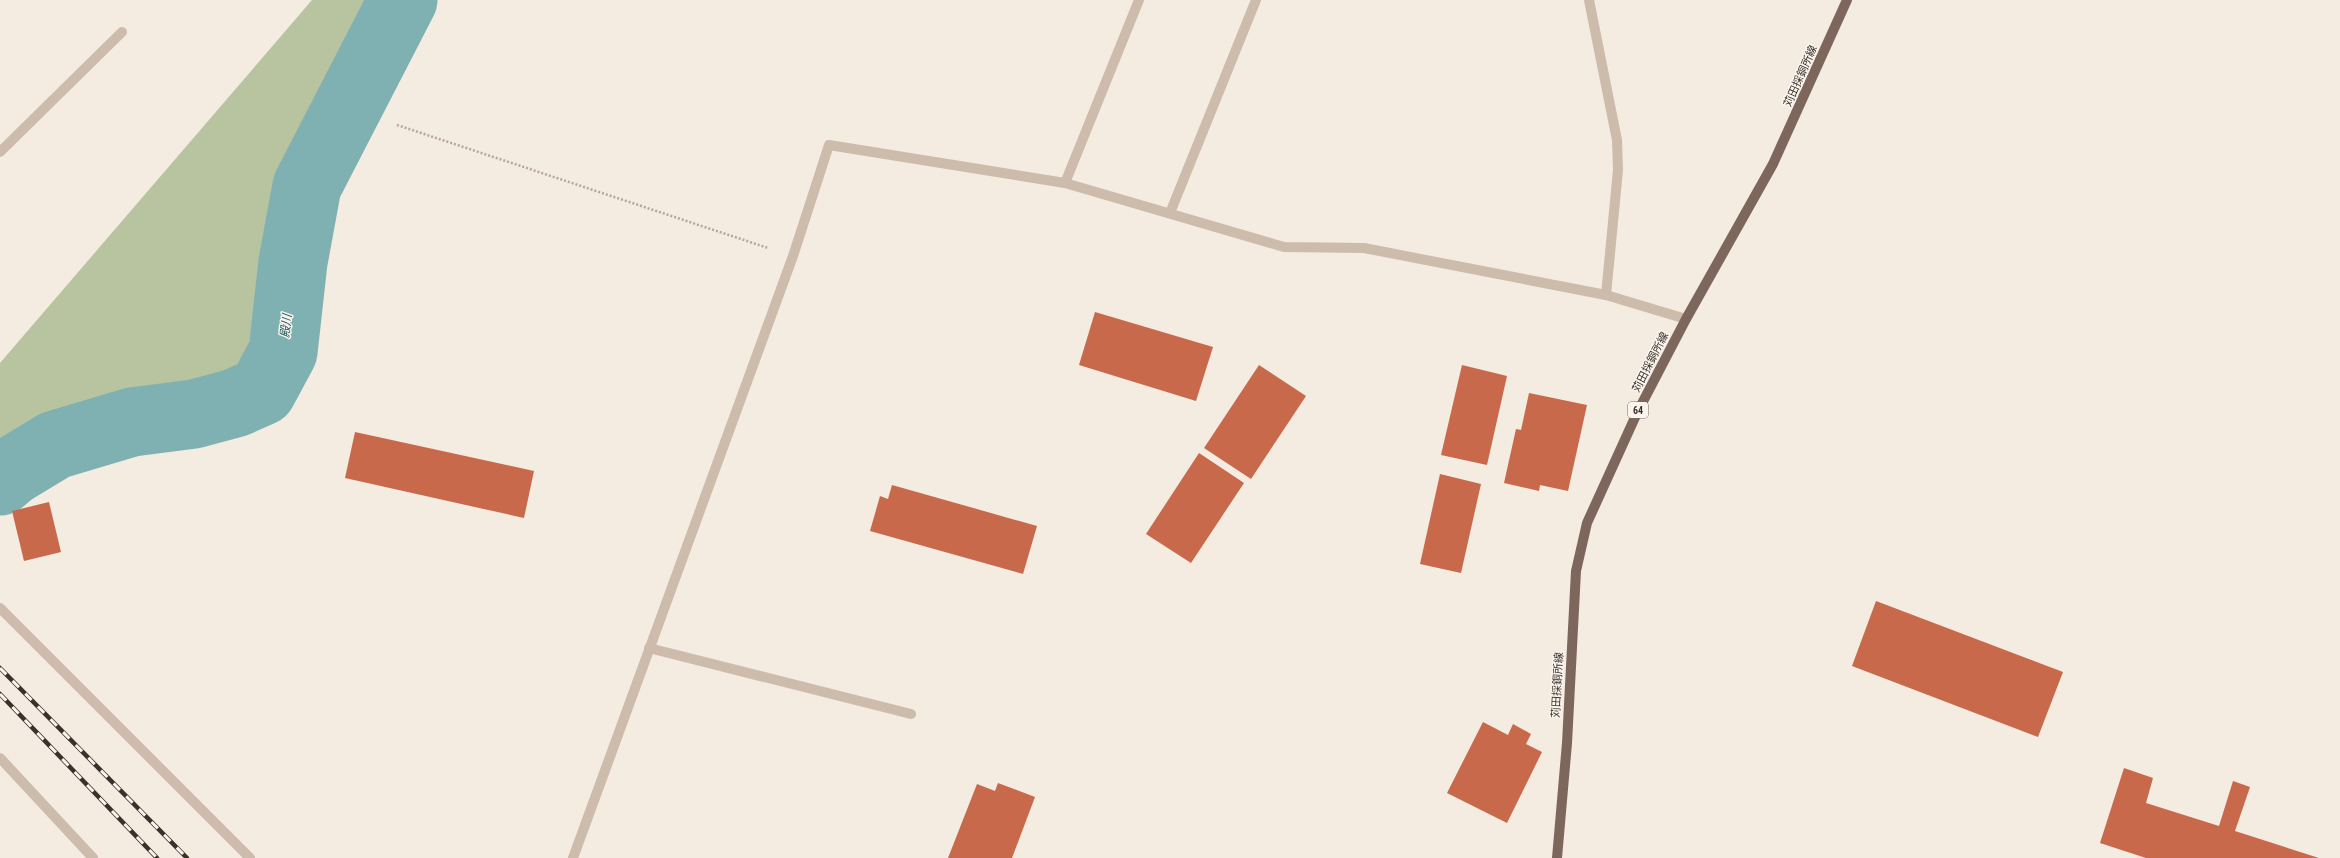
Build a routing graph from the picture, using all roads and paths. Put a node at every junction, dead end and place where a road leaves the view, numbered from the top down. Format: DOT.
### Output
graph roads {
  1 [pos="1139,0"];
  2 [pos="1256,0"];
  3 [pos="1589,0"];
  4 [pos="1847,0"];
  5 [pos="122,32"];
  6 [pos="397,125"];
  7 [pos="0,152"];
  8 [pos="1065,183"];
  9 [pos="1170,213"];
  10 [pos="793,256"];
  11 [pos="1606,294"];
  12 [pos="1686,319"];
  13 [pos="0,608"];
  14 [pos="649,648"];
  15 [pos="911,714"];
  16 [pos="0,758"];
  17 [pos="93,858"];
  18 [pos="250,858"];
  19 [pos="573,858"];
  20 [pos="1557,858"];
  1 -- 8 [label="street"];
  2 -- 9 [label="street"];
  3 -- 11 [label="street"];
  4 -- 12 [label="main road, 苅田採銅所線 / 64"];
  5 -- 7 [label="street"];
  6 -- 10 [label="path"];
  8 -- 9 [label="street"];
  8 -- 10 [label="street"];
  9 -- 11 [label="street"];
  10 -- 14 [label="street"];
  11 -- 12 [label="street"];
  12 -- 20 [label="main road, 苅田採銅所線 / 64"];
  13 -- 18 [label="street"];
  14 -- 15 [label="street"];
  14 -- 19 [label="street"];
  16 -- 17 [label="street"];
}
